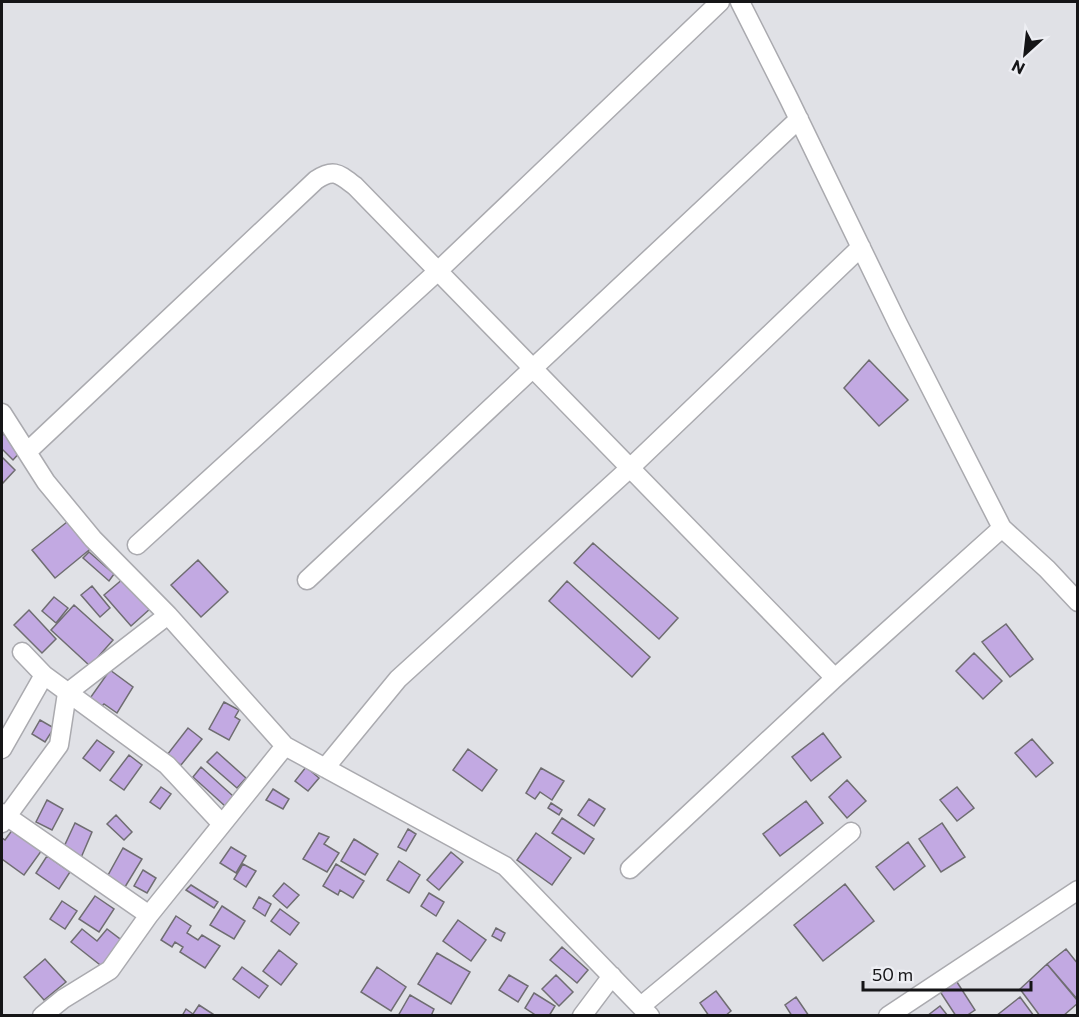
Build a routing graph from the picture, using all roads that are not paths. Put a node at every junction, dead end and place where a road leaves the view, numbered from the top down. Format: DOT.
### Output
graph roads {
  1 [pos="720,2"];
  2 [pos="740,2"];
  3 [pos="799,118"];
  4 [pos="861,247"];
  5 [pos="438,271"];
  6 [pos="534,369"];
  7 [pos="2,413"];
  8 [pos="27,452"];
  9 [pos="630,468"];
  10 [pos="1002,528"];
  11 [pos="137,545"];
  12 [pos="307,580"];
  13 [pos="1077,602"];
  14 [pos="168,615"];
  15 [pos="22,652"];
  16 [pos="44,675"];
  17 [pos="835,678"];
  18 [pos="67,693"];
  19 [pos="285,746"];
  20 [pos="2,749"];
  21 [pos="326,768"];
  22 [pos="4,817"];
  23 [pos="222,824"];
  24 [pos="851,832"];
  25 [pos="630,869"];
  26 [pos="1077,890"];
  27 [pos="149,915"];
  28 [pos="612,976"];
  29 [pos="645,1011"];
  30 [pos="42,1016"];
  31 [pos="582,1016"];
  32 [pos="888,1016"];
  1 -- 5 [label="street"];
  2 -- 3 [label="street"];
  3 -- 4 [label="street"];
  3 -- 6 [label="street"];
  4 -- 9 [label="street"];
  4 -- 10 [label="street"];
  5 -- 6 [label="street"];
  5 -- 8 [label="street"];
  5 -- 11 [label="street"];
  6 -- 9 [label="street"];
  6 -- 12 [label="street"];
  7 -- 8 [label="street"];
  8 -- 14 [label="street"];
  9 -- 17 [label="street"];
  9 -- 21 [label="street"];
  10 -- 13 [label="street"];
  10 -- 17 [label="street"];
  14 -- 18 [label="street"];
  14 -- 19 [label="street"];
  15 -- 16 [label="street"];
  16 -- 18 [label="street"];
  16 -- 20 [label="street"];
  17 -- 25 [label="street"];
  18 -- 22 [label="street"];
  18 -- 23 [label="street"];
  19 -- 21 [label="street"];
  19 -- 23 [label="street"];
  21 -- 28 [label="street"];
  22 -- 27 [label="street"];
  23 -- 27 [label="street"];
  24 -- 29 [label="street"];
  26 -- 32 [label="street"];
  27 -- 30 [label="street"];
  28 -- 29 [label="street"];
  28 -- 31 [label="street"];
}
